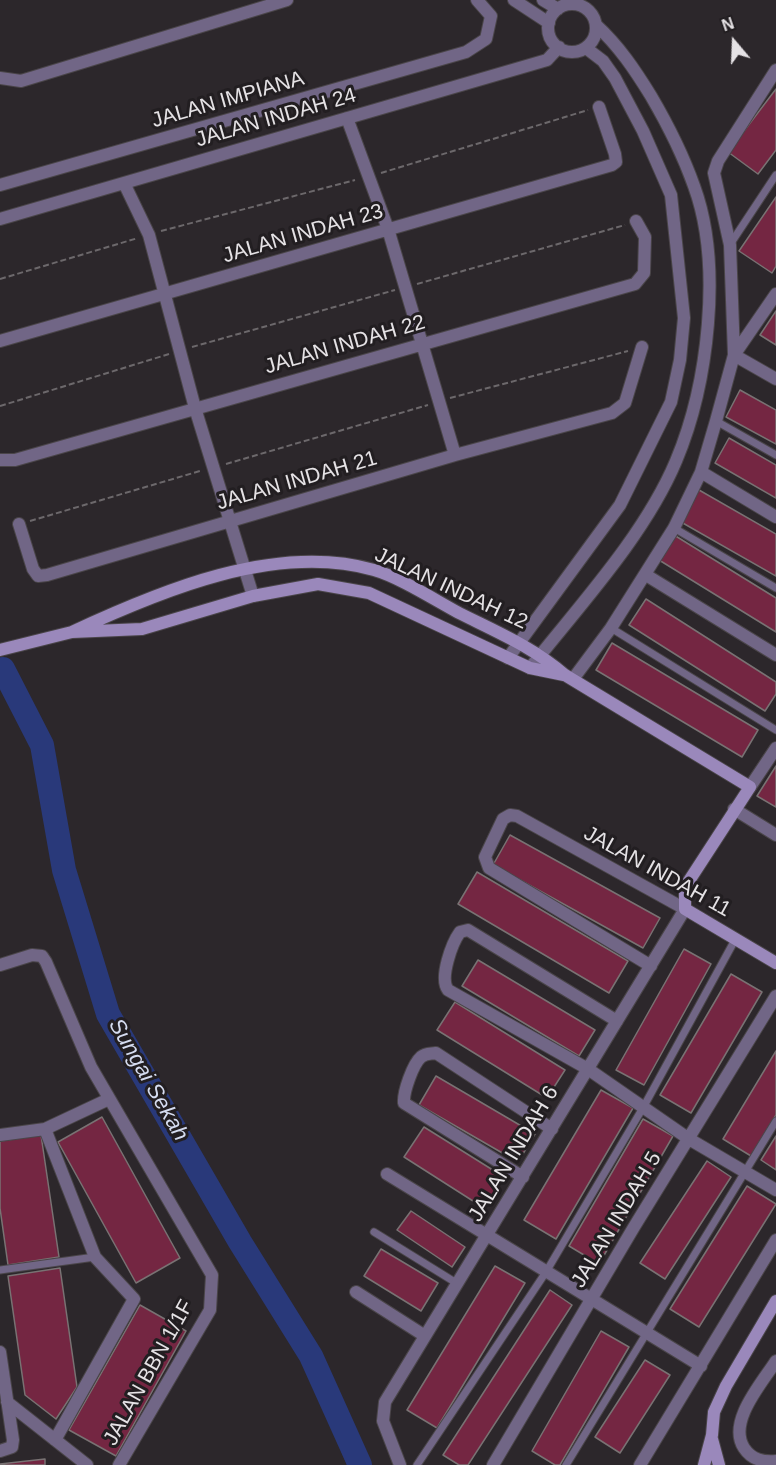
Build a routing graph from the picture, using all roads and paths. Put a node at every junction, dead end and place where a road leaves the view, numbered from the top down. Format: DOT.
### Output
graph roads {
  1 [pos="287,0"];
  2 [pos="477,0"];
  3 [pos="514,0"];
  4 [pos="543,0"];
  5 [pos="558,9"];
  6 [pos="549,23"];
  7 [pos="596,25"];
  8 [pos="559,47"];
  9 [pos="586,48"];
  10 [pos="776,70"];
  11 [pos="0,78"];
  12 [pos="599,107"];
  13 [pos="346,118"];
  14 [pos="776,175"];
  15 [pos="369,176"];
  16 [pos="124,183"];
  17 [pos="0,185"];
  18 [pos="0,219"];
  19 [pos="636,221"];
  20 [pos="388,229"];
  21 [pos="149,235"];
  22 [pos="729,245"];
  23 [pos="0,279"];
  24 [pos="404,288"];
  25 [pos="165,294"];
  26 [pos="776,294"];
  27 [pos="0,341"];
  28 [pos="421,343"];
  29 [pos="642,347"];
  30 [pos="179,351"];
  31 [pos="734,356"];
  32 [pos="775,377"];
  33 [pos="440,401"];
  34 [pos="0,406"];
  35 [pos="195,408"];
  36 [pos="716,421"];
  37 [pos="776,455"];
  38 [pos="455,456"];
  39 [pos="0,460"];
  40 [pos="212,468"];
  41 [pos="701,472"];
  42 [pos="776,517"];
  43 [pos="229,521"];
  44 [pos="19,524"];
  45 [pos="674,528"];
  46 [pos="246,568"];
  47 [pos="646,575"];
  48 [pos="776,588"];
  49 [pos="253,596"];
  50 [pos="611,628"];
  51 [pos="72,632"];
  52 [pos="519,643"];
  53 [pos="0,650"];
  54 [pos="541,654"];
  55 [pos="776,655"];
  56 [pos="508,658"];
  57 [pos="530,669"];
  58 [pos="569,677"];
  59 [pos="776,730"];
  60 [pos="776,748"];
  61 [pos="750,787"];
  62 [pos="734,809"];
  63 [pos="776,835"];
  64 [pos="685,909"];
  65 [pos="736,938"];
  66 [pos="776,963"];
  67 [pos="0,965"];
  68 [pos="651,966"];
  69 [pos="776,996"];
  70 [pos="617,1021"];
  71 [pos="588,1070"];
  72 [pos="109,1099"];
  73 [pos="644,1106"];
  74 [pos="776,1121"];
  75 [pos="45,1129"];
  76 [pos="552,1129"];
  77 [pos="0,1135"];
  78 [pos="689,1139"];
  79 [pos="744,1172"];
  80 [pos="387,1174"];
  81 [pos="523,1177"];
  82 [pos="776,1190"];
  83 [pos="374,1232"];
  84 [pos="487,1235"];
  85 [pos="776,1240"];
  86 [pos="95,1257"];
  87 [pos="0,1270"];
  88 [pos="546,1272"];
  89 [pos="458,1284"];
  90 [pos="356,1292"];
  91 [pos="591,1300"];
  92 [pos="776,1301"];
  93 [pos="647,1335"];
  94 [pos="425,1336"];
  95 [pos="0,1352"];
  96 [pos="776,1361"];
  97 [pos="700,1366"];
  98 [pos="7,1402"];
  99 [pos="712,1435"];
  100 [pos="55,1440"];
  101 [pos="0,1451"];
  102 [pos="776,1461"];
  103 [pos="87,1465"];
  104 [pos="119,1465"];
  105 [pos="400,1465"];
  106 [pos="417,1465"];
  107 [pos="493,1465"];
  108 [pos="566,1465"];
  109 [pos="640,1465"];
  110 [pos="705,1465"];
  111 [pos="719,1465"];
  1 -- 11 [label="street"];
  2 -- 17 [label="street, JALAN IMPIANA"];
  3 -- 6 [label="street"];
  4 -- 5 [label="street"];
  5 -- 6 [label="street"];
  5 -- 7 [label="street"];
  6 -- 8 [label="street"];
  7 -- 9 [label="street"];
  7 -- 54 [label="street"];
  8 -- 9 [label="street"];
  8 -- 13 [label="street, JALAN INDAH 24"];
  9 -- 52 [label="street"];
  10 -- 22 [label="street"];
  12 -- 15 [label="path"];
  12 -- 20 [label="street, JALAN INDAH 23"];
  13 -- 15 [label="street"];
  13 -- 16 [label="street, JALAN INDAH 24"];
  14 -- 22 [label="lane"];
  15 -- 20 [label="street"];
  15 -- 21 [label="path"];
  16 -- 18 [label="street, JALAN INDAH 24"];
  16 -- 21 [label="street"];
  19 -- 24 [label="path"];
  19 -- 28 [label="street, JALAN INDAH 22"];
  20 -- 24 [label="street"];
  20 -- 25 [label="street, JALAN INDAH 23"];
  21 -- 23 [label="path"];
  21 -- 25 [label="street"];
  22 -- 31 [label="street"];
  24 -- 28 [label="street"];
  24 -- 30 [label="path"];
  25 -- 27 [label="street, JALAN INDAH 23"];
  25 -- 30 [label="street"];
  26 -- 31 [label="street"];
  28 -- 33 [label="street"];
  28 -- 35 [label="street, JALAN INDAH 22"];
  29 -- 33 [label="path"];
  29 -- 38 [label="street, JALAN INDAH 21"];
  30 -- 34 [label="path"];
  30 -- 35 [label="street"];
  31 -- 32 [label="street"];
  31 -- 36 [label="street"];
  33 -- 38 [label="street"];
  33 -- 40 [label="path"];
  35 -- 39 [label="street, JALAN INDAH 22"];
  35 -- 40 [label="street"];
  36 -- 37 [label="lane"];
  36 -- 41 [label="street"];
  38 -- 43 [label="street, JALAN INDAH 21"];
  40 -- 43 [label="street"];
  40 -- 44 [label="path"];
  41 -- 42 [label="street"];
  41 -- 45 [label="street"];
  43 -- 44 [label="street, JALAN INDAH 21"];
  43 -- 46 [label="street"];
  45 -- 47 [label="street"];
  45 -- 48 [label="lane"];
  46 -- 49 [label="street"];
  46 -- 51 [label="street, JALAN INDAH 12"];
  46 -- 52 [label="street, JALAN INDAH 12"];
  47 -- 50 [label="street"];
  47 -- 55 [label="street"];
  49 -- 51 [label="street, JALAN INDAH 12"];
  49 -- 56 [label="street, JALAN INDAH 12"];
  50 -- 58 [label="street"];
  50 -- 59 [label="lane"];
  51 -- 53 [label="street, JALAN INDAH 12"];
  52 -- 54 [label="street, JALAN INDAH 12"];
  52 -- 56 [label="street"];
  54 -- 57 [label="street"];
  54 -- 58 [label="street, JALAN INDAH 12"];
  56 -- 57 [label="street, JALAN INDAH 12"];
  57 -- 58 [label="street, JALAN INDAH 12"];
  58 -- 61 [label="street, JALAN INDAH 12"];
  60 -- 61 [label="street"];
  61 -- 62 [label="street"];
  62 -- 63 [label="street"];
  62 -- 64 [label="street"];
  64 -- 65 [label="street, JALAN INDAH 11"];
  64 -- 68 [label="street, JALAN INDAH 6"];
  64 -- 68 [label="street, JALAN INDAH 11"];
  65 -- 66 [label="street, JALAN INDAH 11"];
  65 -- 73 [label="lane"];
  67 -- 72 [label="street, JALAN BBN 1/1F"];
  68 -- 70 [label="street, JALAN INDAH 6"];
  69 -- 78 [label="street, JALAN INDAH 5"];
  70 -- 71 [label="street, JALAN INDAH 6"];
  70 -- 71 [label="street"];
  71 -- 73 [label="street"];
  71 -- 76 [label="street, JALAN INDAH 6"];
  72 -- 75 [label="street"];
  72 -- 104 [label="street, JALAN BBN 1/1F"];
  73 -- 78 [label="street"];
  73 -- 88 [label="lane"];
  74 -- 79 [label="lane"];
  75 -- 77 [label="street"];
  75 -- 86 [label="street"];
  76 -- 81 [label="street, JALAN INDAH 6"];
  76 -- 81 [label="street"];
  78 -- 79 [label="street"];
  78 -- 91 [label="street, JALAN INDAH 5"];
  79 -- 82 [label="street"];
  79 -- 93 [label="lane"];
  80 -- 84 [label="street"];
  81 -- 84 [label="street, JALAN INDAH 6"];
  83 -- 89 [label="lane"];
  84 -- 88 [label="street"];
  84 -- 89 [label="street, JALAN INDAH 6"];
  85 -- 97 [label="street"];
  86 -- 87 [label="lane"];
  86 -- 100 [label="street"];
  88 -- 91 [label="street"];
  88 -- 106 [label="lane"];
  89 -- 94 [label="street, JALAN INDAH 6"];
  90 -- 94 [label="street"];
  91 -- 93 [label="street"];
  91 -- 107 [label="street, JALAN INDAH 5"];
  92 -- 99 [label="street"];
  93 -- 97 [label="street"];
  93 -- 108 [label="lane"];
  94 -- 105 [label="street, JALAN INDAH 6"];
  95 -- 98 [label="street"];
  96 -- 102 [label="street"];
  97 -- 109 [label="street"];
  98 -- 100 [label="street"];
  98 -- 101 [label="street"];
  99 -- 110 [label="street"];
  99 -- 111 [label="street"];
  100 -- 103 [label="street"];
}
